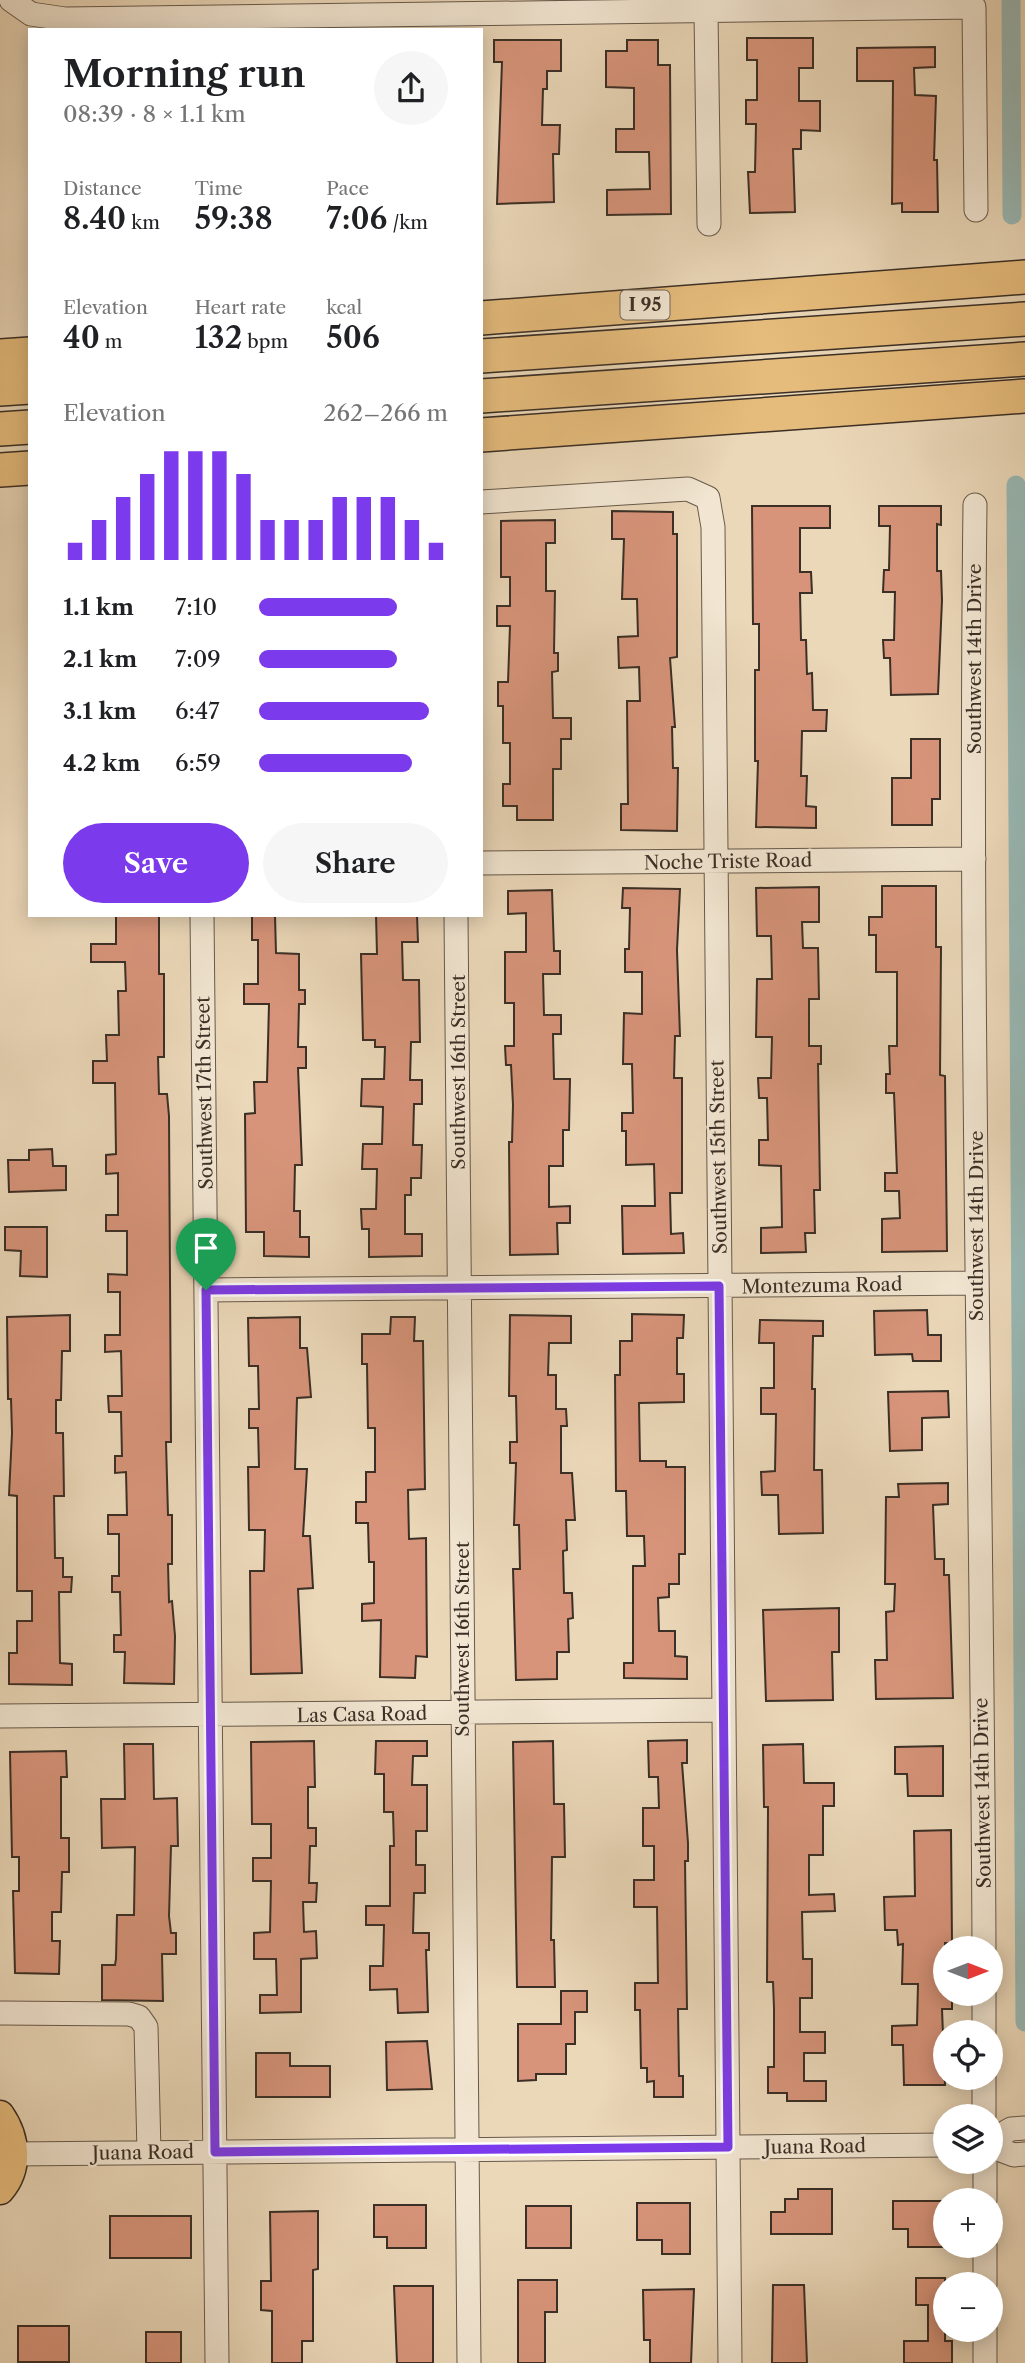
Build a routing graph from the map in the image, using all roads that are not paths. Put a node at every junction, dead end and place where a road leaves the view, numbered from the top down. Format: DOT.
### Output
graph roads {
  1 [pos="11,0"];
  2 [pos="706,12"];
  3 [pos="449,22"];
  4 [pos="193,23"];
  5 [pos="976,211"];
  6 [pos="709,224"];
  7 [pos="1025,277"];
  8 [pos="483,318"];
  9 [pos="1025,318"];
  10 [pos="28,354"];
  11 [pos="0,356"];
  12 [pos="483,356"];
  13 [pos="1025,359"];
  14 [pos="28,387"];
  15 [pos="0,389"];
  16 [pos="483,396"];
  17 [pos="1025,396"];
  18 [pos="28,427"];
  19 [pos="0,429"];
  20 [pos="483,435"];
  21 [pos="28,468"];
  22 [pos="0,470"];
  23 [pos="483,502"];
  24 [pos="975,505"];
  25 [pos="974,859"];
  26 [pos="714,861"];
  27 [pos="483,863"];
  28 [pos="202,917"];
  29 [pos="456,917"];
  30 [pos="976,1283"];
  31 [pos="719,1286"];
  32 [pos="460,1288"];
  33 [pos="206,1290"];
  34 [pos="723,1710"];
  35 [pos="463,1713"];
  36 [pos="211,1715"];
  37 [pos="0,1716"];
  38 [pos="984,1936"];
  39 [pos="0,2013"];
  40 [pos="0,2115"];
  41 [pos="1025,2128"];
  42 [pos="1003,2134"];
  43 [pos="933,2145"];
  44 [pos="728,2147"];
  45 [pos="467,2149"];
  46 [pos="1003,2150"];
  47 [pos="149,2152"];
  48 [pos="215,2152"];
  49 [pos="14,2154"];
  50 [pos="1025,2154"];
  51 [pos="0,2190"];
  52 [pos="985,2342"];
  53 [pos="217,2363"];
  54 [pos="468,2363"];
  55 [pos="730,2363"];
  56 [pos="985,2363"];
  1 -- 4 [label="street"];
  2 -- 3 [label="street"];
  2 -- 5 [label="street"];
  2 -- 6 [label="street"];
  3 -- 4 [label="street"];
  7 -- 8 [label="highway, I 95"];
  9 -- 12 [label="highway"];
  10 -- 11 [label="highway"];
  13 -- 16 [label="highway"];
  14 -- 15 [label="highway"];
  17 -- 20 [label="highway"];
  18 -- 19 [label="highway"];
  21 -- 22 [label="highway"];
  23 -- 26 [label="street, Southwest 15th Street"];
  24 -- 25 [label="street, Southwest 14th Drive"];
  25 -- 26 [label="street, Noche Triste Road"];
  25 -- 30 [label="street, Southwest 14th Drive"];
  26 -- 27 [label="street, Noche Triste Road"];
  26 -- 31 [label="street, Southwest 15th Street"];
  28 -- 33 [label="street, Southwest 17th Street"];
  29 -- 32 [label="street, Southwest 16th Street"];
  30 -- 31 [label="street, Montezuma Road"];
  30 -- 38 [label="street, Southwest 14th Drive"];
  31 -- 32 [label="street, Montezuma Road"];
  31 -- 34 [label="street, Southwest 15th Street"];
  32 -- 33 [label="street, Montezuma Road"];
  32 -- 35 [label="street, Southwest 16th Street"];
  33 -- 36 [label="street, Southwest 17th Street"];
  34 -- 35 [label="street, Las Casa Road"];
  34 -- 44 [label="street, Southwest 15th Street"];
  35 -- 36 [label="street, Las Casa Road"];
  35 -- 45 [label="street, Southwest 16th Street"];
  36 -- 37 [label="street, Las Casa Road"];
  36 -- 48 [label="street, Southwest 17th Street"];
  39 -- 47 [label="street"];
  40 -- 49 [label="main road"];
  41 -- 42 [label="street"];
  43 -- 44 [label="street, Juana Road"];
  44 -- 45 [label="street, Juana Road"];
  44 -- 55 [label="street, Southwest 15th Street"];
  45 -- 48 [label="street, Juana Road"];
  45 -- 54 [label="street, Southwest 16th Street"];
  46 -- 50 [label="street"];
  47 -- 48 [label="street, Juana Road"];
  47 -- 49 [label="street, Juana Road"];
  48 -- 53 [label="street, Southwest 17th Street"];
  49 -- 51 [label="main road"];
  52 -- 56 [label="street"];
}
